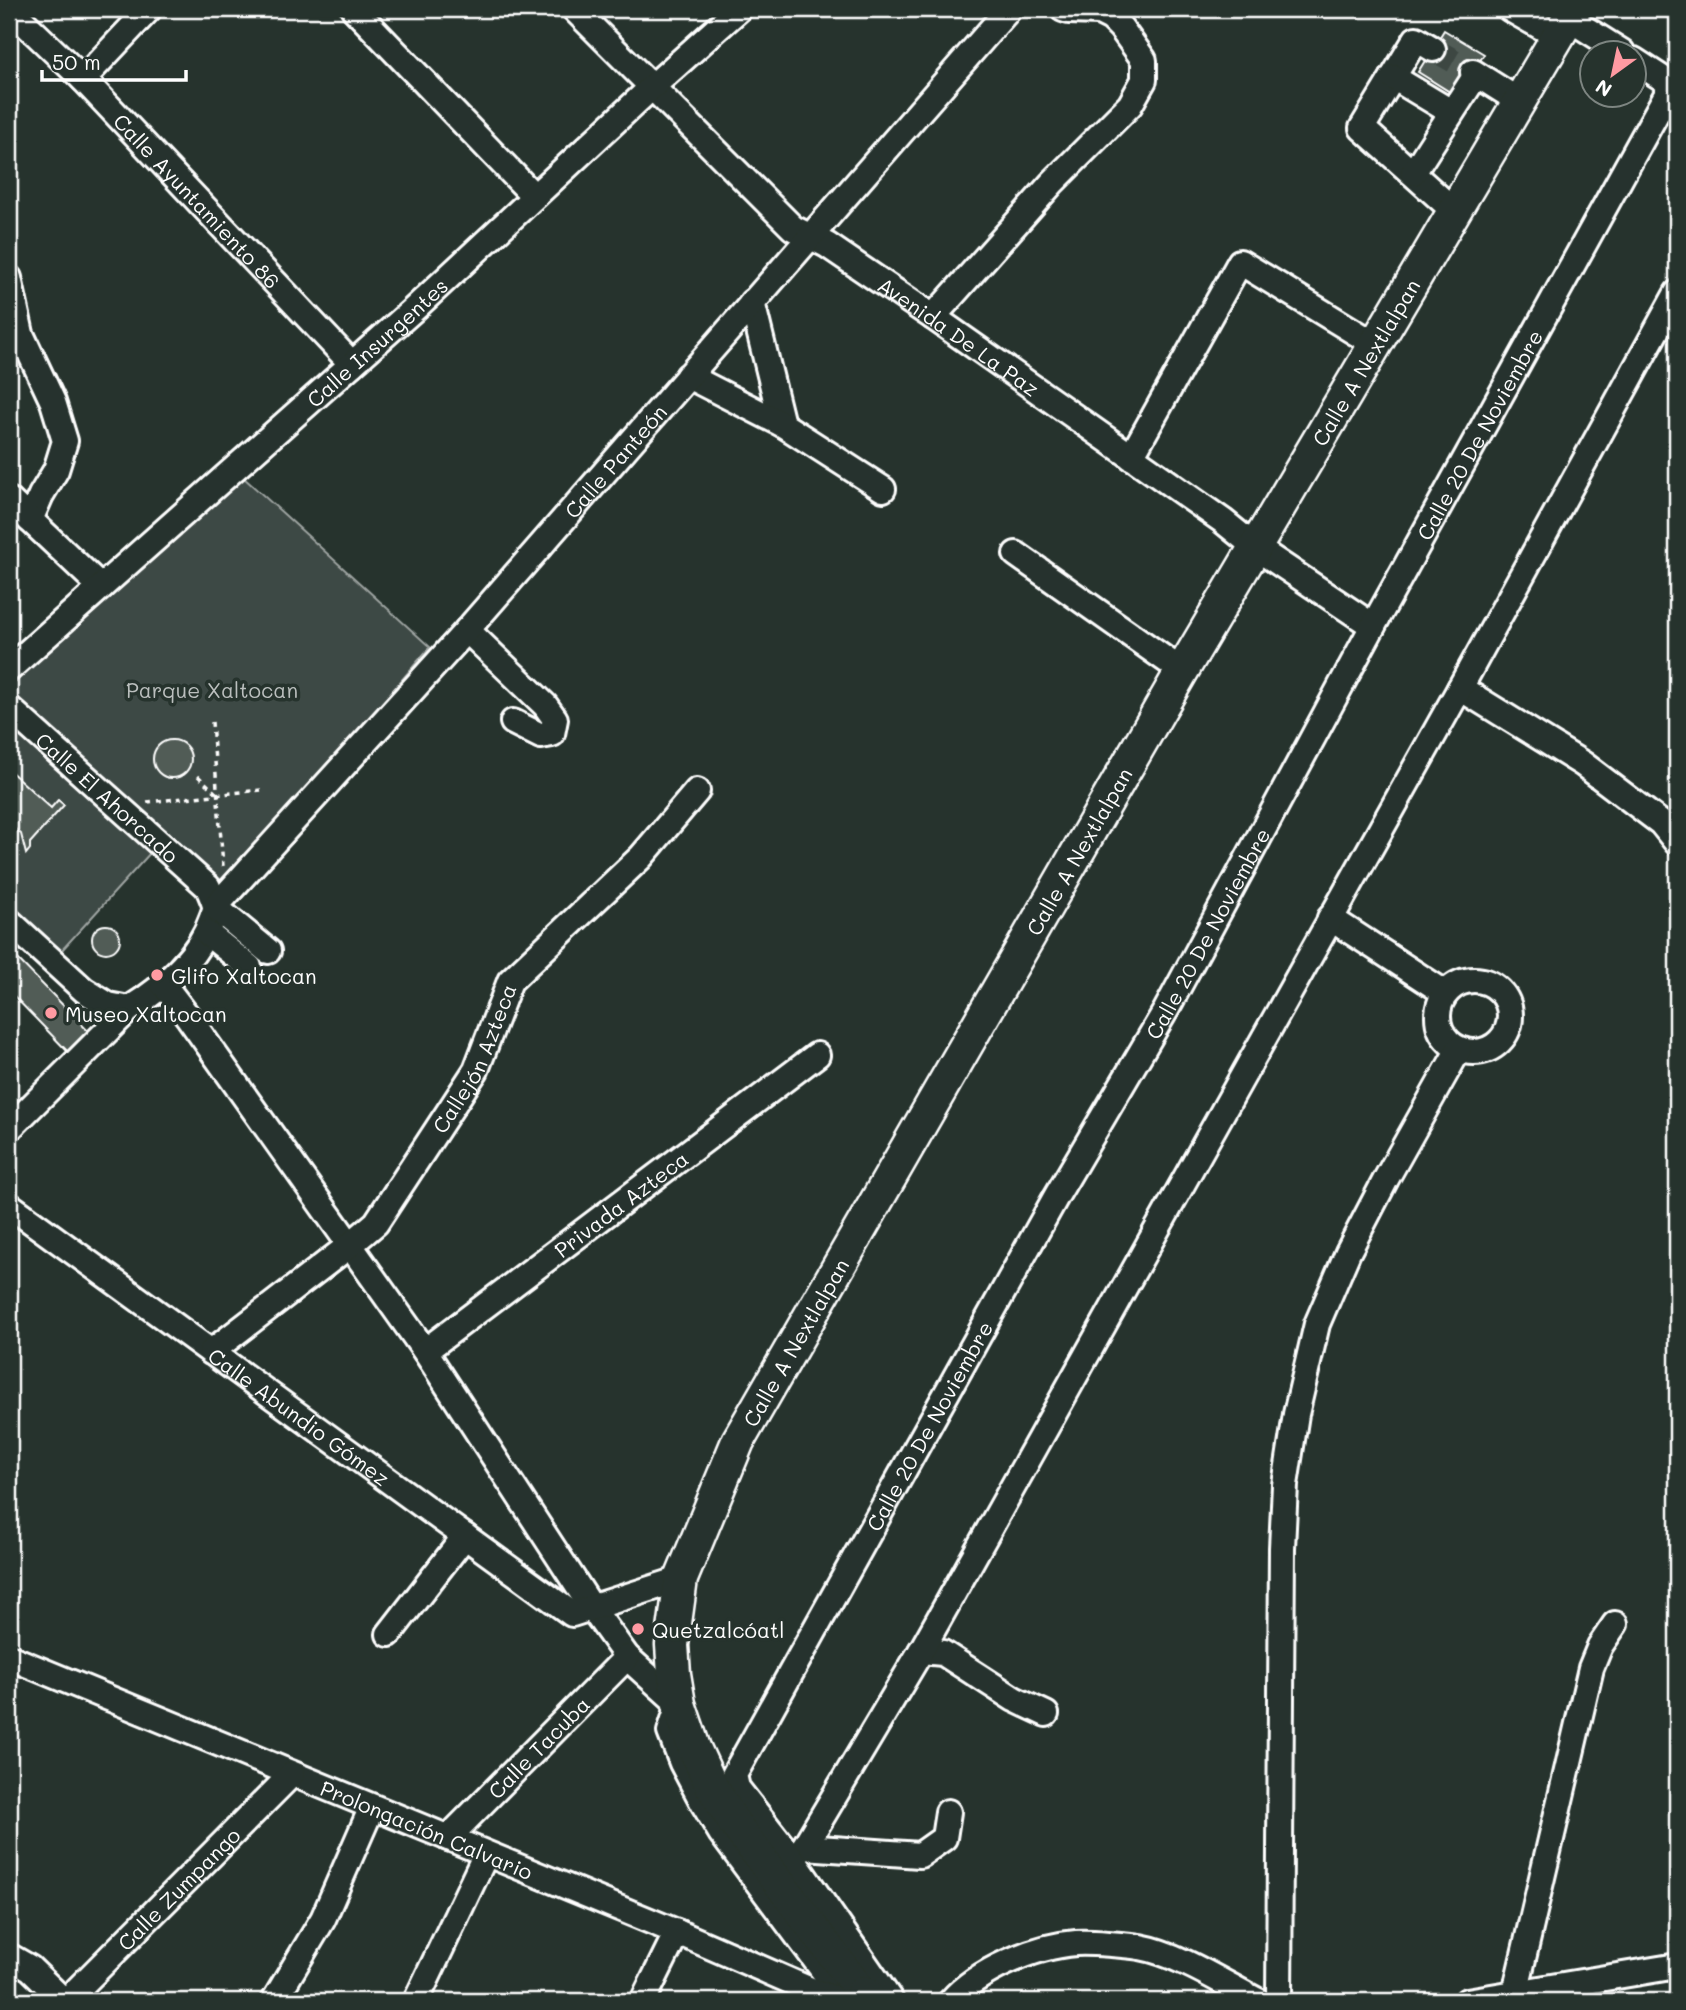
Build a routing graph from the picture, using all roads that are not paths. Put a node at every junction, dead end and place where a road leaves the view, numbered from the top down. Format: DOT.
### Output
graph roads {
  1 [pos="9,9"];
  2 [pos="149,9"];
  3 [pos="354,9"];
  4 [pos="574,9"];
  5 [pos="739,9"];
  6 [pos="1009,9"];
  7 [pos="1063,9"];
  8 [pos="1510,9"];
  9 [pos="1566,21"];
  10 [pos="1597,38"];
  11 [pos="1433,49"];
  12 [pos="1648,70"];
  13 [pos="1393,77"];
  14 [pos="83,79"];
  15 [pos="652,86"];
  16 [pos="1674,86"];
  17 [pos="1519,101"];
  18 [pos="1451,112"];
  19 [pos="1413,173"];
  20 [pos="534,197"];
  21 [pos="1454,211"];
  22 [pos="809,236"];
  23 [pos="9,278"];
  24 [pos="1677,293"];
  25 [pos="752,302"];
  26 [pos="933,317"];
  27 [pos="1376,345"];
  28 [pos="352,364"];
  29 [pos="688,376"];
  30 [pos="782,424"];
  31 [pos="1131,457"];
  32 [pos="883,489"];
  33 [pos="9,500"];
  34 [pos="30,520"];
  35 [pos="1255,548"];
  36 [pos="1016,554"];
  37 [pos="101,586"];
  38 [pos="1374,626"];
  39 [pos="467,629"];
  40 [pos="9,669"];
  41 [pos="1182,671"];
  42 [pos="1460,688"];
  43 [pos="9,708"];
  44 [pos="513,722"];
  45 [pos="697,791"];
  46 [pos="1677,844"];
  47 [pos="215,890"];
  48 [pos="1330,918"];
  49 [pos="9,921"];
  50 [pos="207,933"];
  51 [pos="268,951"];
  52 [pos="249,967"];
  53 [pos="163,984"];
  54 [pos="1445,993"];
  55 [pos="129,1009"];
  56 [pos="1459,1049"];
  57 [pos="817,1055"];
  58 [pos="9,1129"];
  59 [pos="9,1205"];
  60 [pos="350,1245"];
  61 [pos="425,1351"];
  62 [pos="211,1352"];
  63 [pos="465,1536"];
  64 [pos="681,1578"];
  65 [pos="593,1608"];
  66 [pos="1615,1624"];
  67 [pos="389,1634"];
  68 [pos="921,1651"];
  69 [pos="9,1657"];
  70 [pos="627,1657"];
  71 [pos="1046,1714"];
  72 [pos="682,1715"];
  73 [pos="292,1774"];
  74 [pos="372,1807"];
  75 [pos="948,1812"];
  76 [pos="449,1838"];
  77 [pos="798,1852"];
  78 [pos="486,1854"];
  79 [pos="677,1932"];
  80 [pos="9,1956"];
  81 [pos="1677,1966"];
  82 [pos="1515,1993"];
  83 [pos="863,2000"];
  84 [pos="65,2001"];
  85 [pos="274,2001"];
  86 [pos="416,2001"];
  87 [pos="643,2001"];
  88 [pos="951,2001"];
  89 [pos="1258,2001"];
  90 [pos="1279,2001"];
  91 [pos="1467,2001"];
  1 -- 14 [label="street, Calle Ayuntamiento 86"];
  2 -- 14 [label="street"];
  3 -- 20 [label="street"];
  4 -- 15 [label="street, Avenida De La Paz"];
  5 -- 15 [label="street, Calle Insurgentes"];
  6 -- 22 [label="street, Calle Panteón"];
  7 -- 26 [label="street"];
  8 -- 9 [label="street"];
  9 -- 10 [label="street"];
  9 -- 17 [label="main road, Calle A Nextlalpan"];
  11 -- 13 [label="street"];
  12 -- 16 [label="street"];
  13 -- 18 [label="street"];
  13 -- 19 [label="street"];
  14 -- 28 [label="street, Calle Ayuntamiento 86"];
  15 -- 20 [label="street, Calle Insurgentes"];
  15 -- 22 [label="street, Avenida De La Paz"];
  16 -- 38 [label="street, Calle 20 De Noviembre"];
  17 -- 18 [label="street"];
  17 -- 21 [label="main road, Calle A Nextlalpan"];
  18 -- 19 [label="street"];
  19 -- 21 [label="street"];
  20 -- 28 [label="street, Calle Insurgentes"];
  21 -- 27 [label="main road, Calle A Nextlalpan"];
  22 -- 25 [label="street, Calle Panteón"];
  22 -- 26 [label="street, Avenida De La Paz"];
  23 -- 34 [label="street"];
  24 -- 42 [label="street"];
  25 -- 29 [label="street, Calle Panteón"];
  25 -- 30 [label="street"];
  26 -- 31 [label="street, Avenida De La Paz"];
  27 -- 31 [label="street"];
  27 -- 35 [label="main road, Calle A Nextlalpan"];
  28 -- 37 [label="street, Calle Insurgentes"];
  29 -- 30 [label="street"];
  29 -- 39 [label="street, Calle Panteón"];
  30 -- 32 [label="street"];
  31 -- 35 [label="street, Avenida De La Paz"];
  33 -- 34 [label="street"];
  34 -- 37 [label="street"];
  35 -- 38 [label="street, Avenida De La Paz"];
  35 -- 41 [label="main road, Calle A Nextlalpan"];
  36 -- 41 [label="street"];
  37 -- 40 [label="street, Calle Insurgentes"];
  38 -- 77 [label="street, Calle 20 De Noviembre"];
  39 -- 44 [label="street"];
  39 -- 47 [label="street, Calle Panteón"];
  41 -- 64 [label="main road, Calle A Nextlalpan"];
  42 -- 46 [label="street"];
  42 -- 48 [label="street"];
  43 -- 47 [label="street, Calle El Ahorcado"];
  45 -- 60 [label="street, Callejón Azteca"];
  47 -- 50 [label="street"];
  47 -- 51 [label="street, Calle El Ahorcado"];
  48 -- 54 [label="street"];
  48 -- 68 [label="street"];
  49 -- 55 [label="street"];
  50 -- 52 [label="street"];
  50 -- 53 [label="street"];
  53 -- 55 [label="street"];
  53 -- 60 [label="street"];
  54 -- 56 [label="street"];
  54 -- 56 [label="street"];
  55 -- 58 [label="street"];
  56 -- 90 [label="street"];
  57 -- 61 [label="street, Privada Azteca"];
  59 -- 62 [label="street, Calle Abundio Gómez"];
  60 -- 61 [label="street"];
  60 -- 62 [label="street, Callejón Azteca"];
  61 -- 65 [label="street"];
  62 -- 63 [label="street, Calle Abundio Gómez"];
  63 -- 65 [label="street, Calle Abundio Gómez"];
  63 -- 67 [label="street"];
  64 -- 65 [label="street"];
  64 -- 72 [label="main road, Calle A Nextlalpan"];
  65 -- 70 [label="street"];
  66 -- 82 [label="street"];
  68 -- 71 [label="street"];
  68 -- 77 [label="street"];
  69 -- 73 [label="street, Prolongación Calvario"];
  70 -- 72 [label="street"];
  70 -- 76 [label="street, Calle Tacuba"];
  72 -- 83 [label="main road, Calle A Nextlalpan"];
  72 -- 83 [label="street"];
  73 -- 74 [label="street, Prolongación Calvario"];
  73 -- 84 [label="street, Calle Zumpango"];
  74 -- 76 [label="street, Prolongación Calvario"];
  74 -- 85 [label="street"];
  75 -- 77 [label="street"];
  76 -- 78 [label="street, Prolongación Calvario"];
  77 -- 83 [label="street"];
  78 -- 79 [label="street, Prolongación Calvario"];
  78 -- 86 [label="street"];
  79 -- 83 [label="street, Prolongación Calvario"];
  79 -- 87 [label="street"];
  80 -- 84 [label="street"];
  81 -- 82 [label="street"];
  82 -- 91 [label="street"];
  88 -- 89 [label="street"];
}
